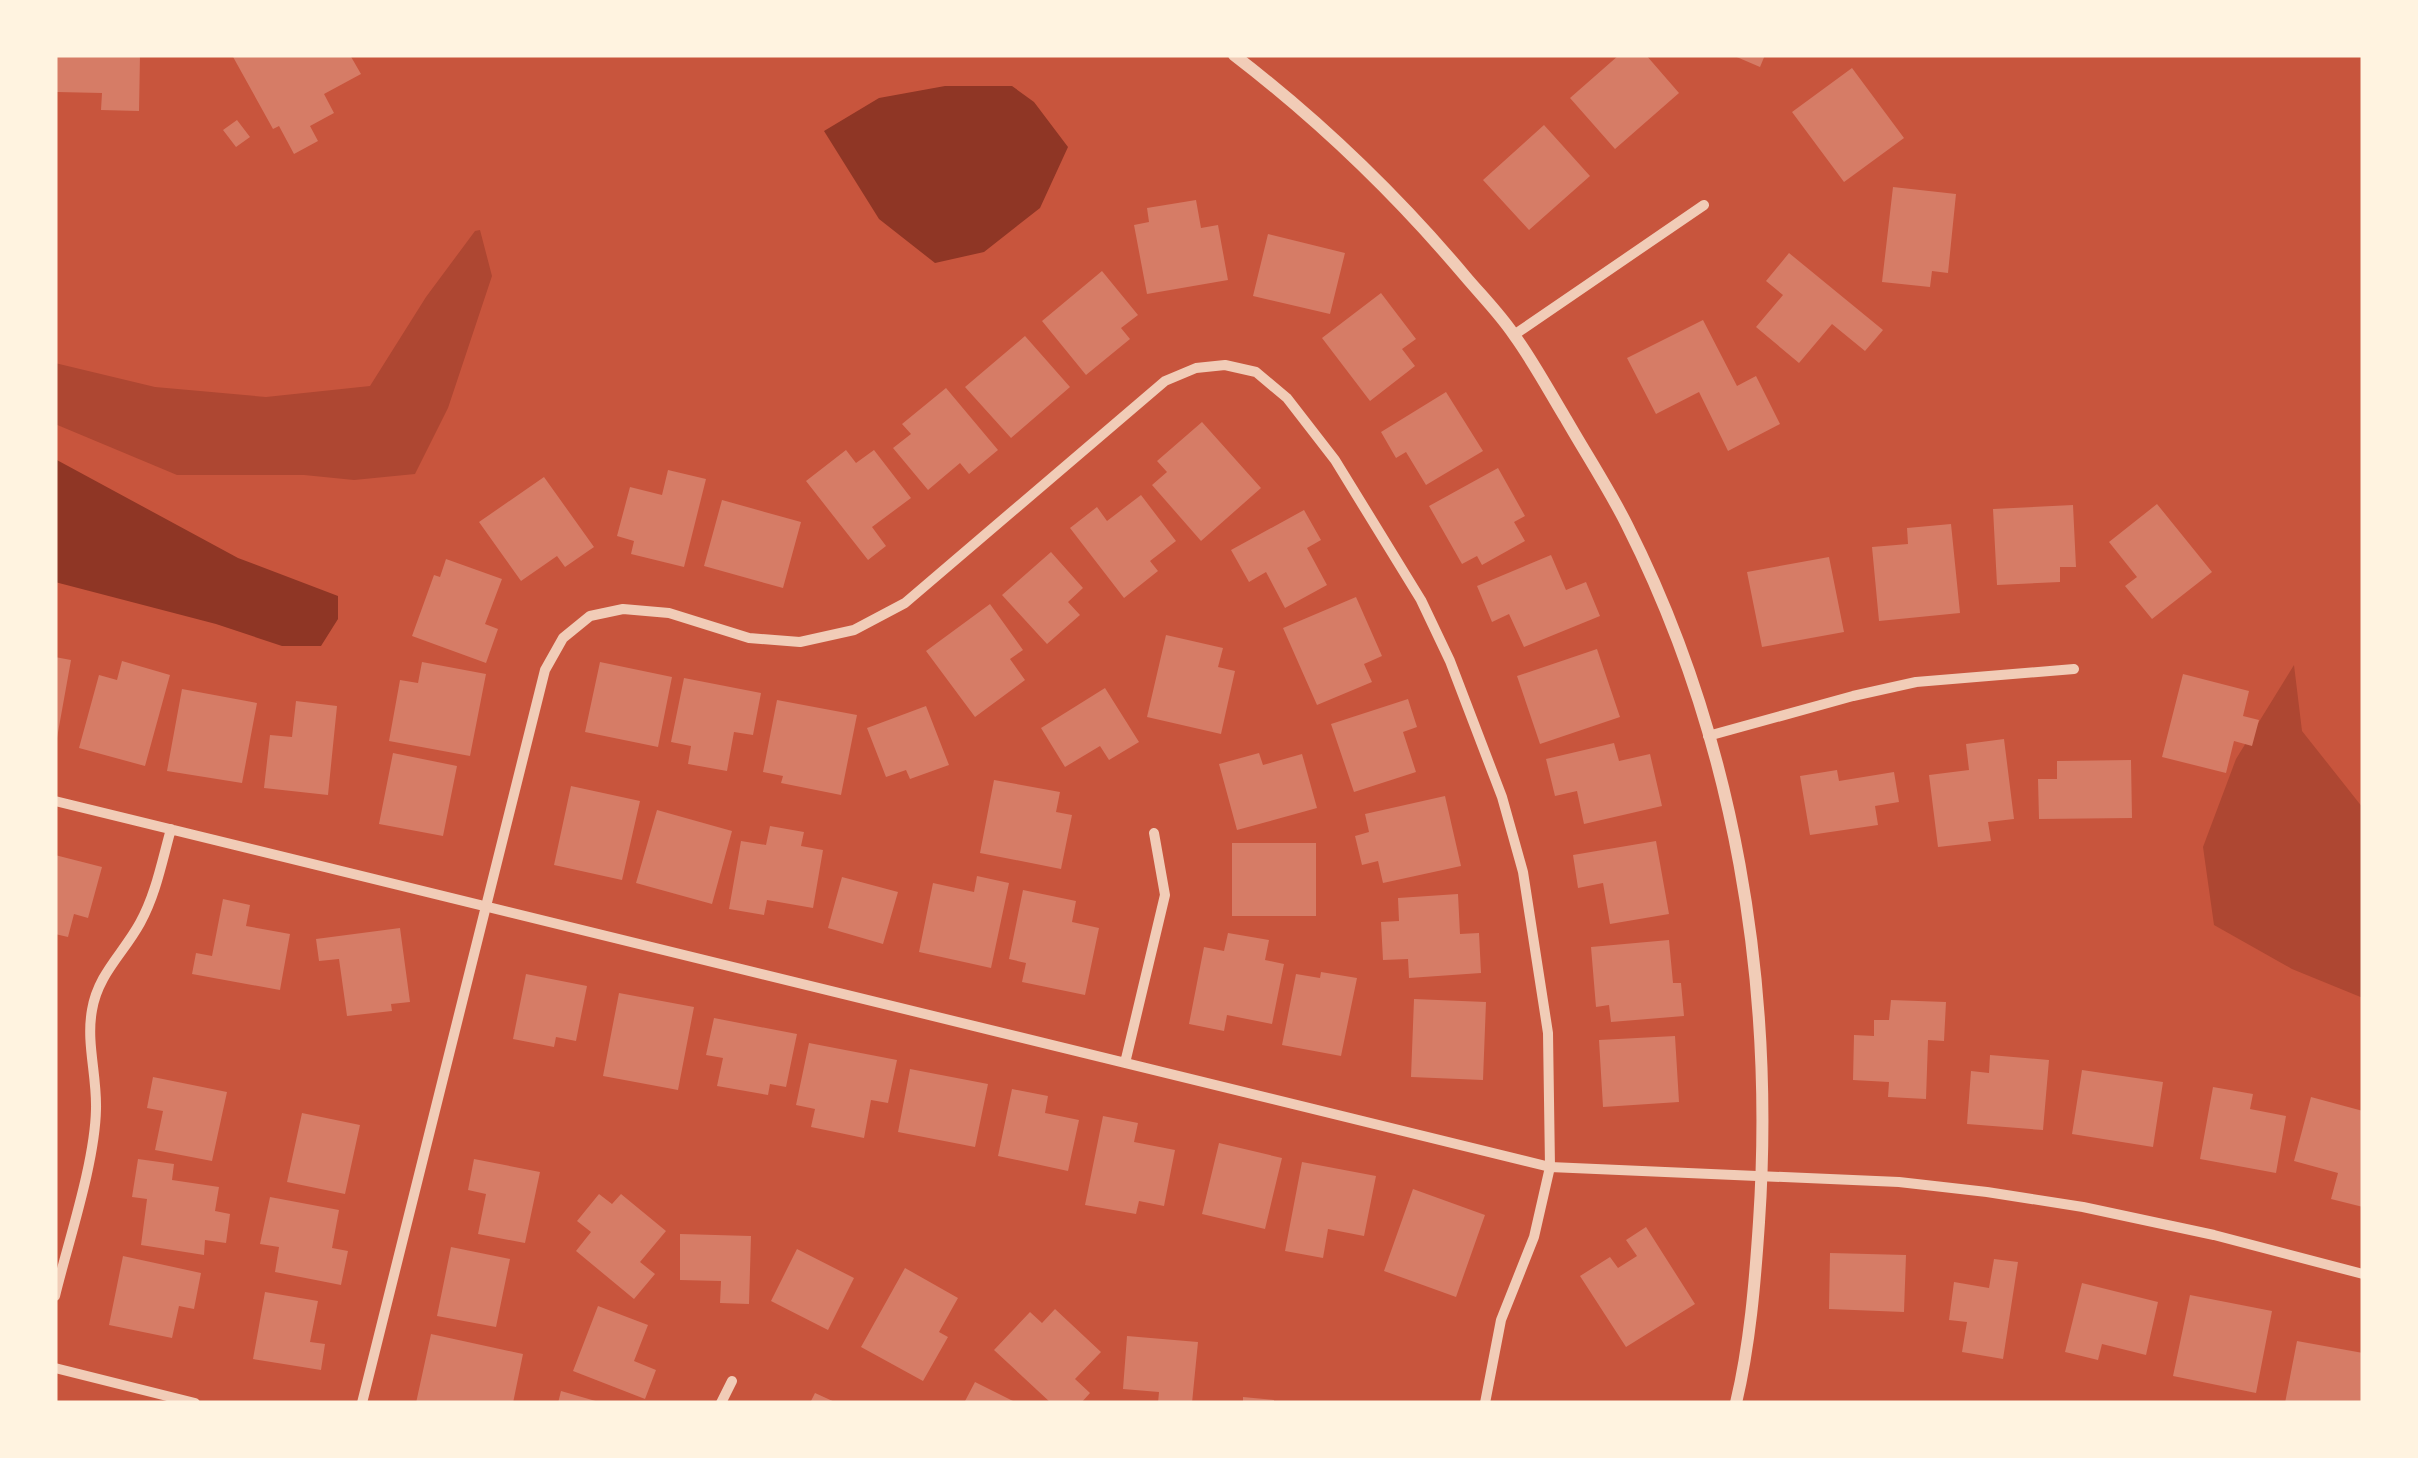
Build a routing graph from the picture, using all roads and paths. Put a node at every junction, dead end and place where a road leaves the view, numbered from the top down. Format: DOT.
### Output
graph roads {
  1 [pos="1234,55"];
  2 [pos="1704,205"];
  3 [pos="1514,335"];
  4 [pos="2074,669"];
  5 [pos="1708,736"];
  6 [pos="55,801"];
  7 [pos="171,829"];
  8 [pos="1154,833"];
  9 [pos="486,906"];
  10 [pos="1125,1062"];
  11 [pos="1550,1166"];
  12 [pos="1762,1176"];
  13 [pos="2363,1274"];
  14 [pos="55,1296"];
  15 [pos="55,1368"];
  16 [pos="732,1381"];
  17 [pos="195,1403"];
  18 [pos="362,1403"];
  19 [pos="722,1403"];
  20 [pos="1485,1403"];
  21 [pos="1736,1403"];
  1 -- 3 [label="street"];
  2 -- 3 [label="street"];
  3 -- 5 [label="street"];
  4 -- 5 [label="street"];
  5 -- 12 [label="street"];
  6 -- 7 [label="street"];
  7 -- 9 [label="street"];
  7 -- 14 [label="street"];
  8 -- 10 [label="street"];
  9 -- 10 [label="street"];
  9 -- 11 [label="street"];
  9 -- 18 [label="street"];
  10 -- 11 [label="street"];
  11 -- 12 [label="street"];
  11 -- 20 [label="street"];
  12 -- 13 [label="street"];
  12 -- 21 [label="street"];
  15 -- 17 [label="street"];
  16 -- 19 [label="street"];
}
